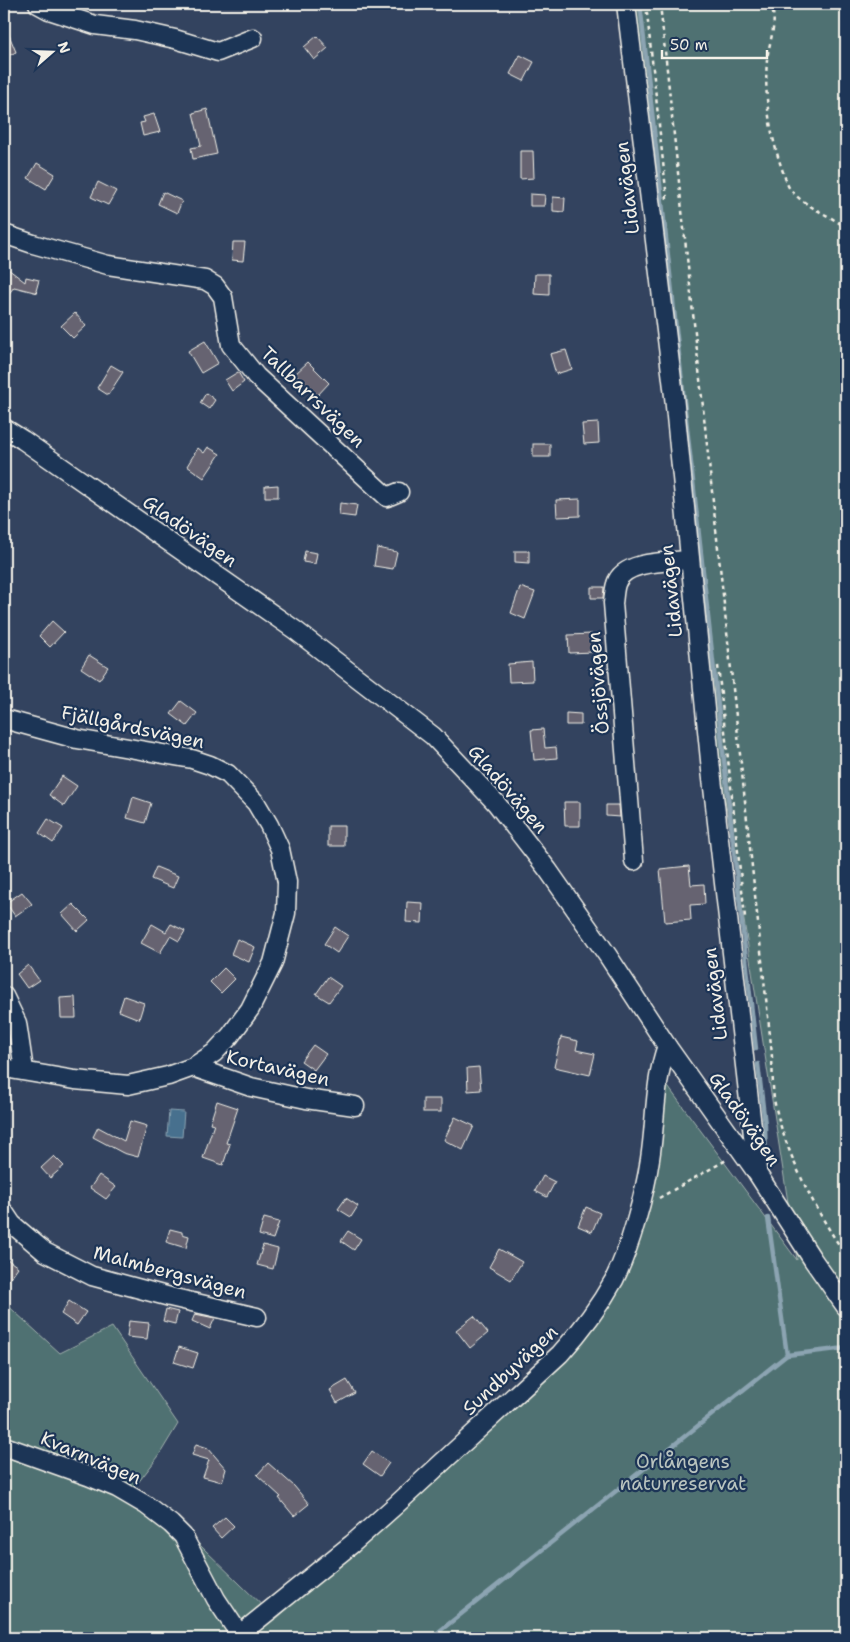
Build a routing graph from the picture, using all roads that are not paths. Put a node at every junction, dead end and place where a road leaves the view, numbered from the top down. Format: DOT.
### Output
graph roads {
  1 [pos="38,4"];
  2 [pos="626,4"];
  3 [pos="253,38"];
  4 [pos="4,234"];
  5 [pos="4,428"];
  6 [pos="399,492"];
  7 [pos="690,560"];
  8 [pos="4,719"];
  9 [pos="634,860"];
  10 [pos="4,996"];
  11 [pos="667,1046"];
  12 [pos="4,1068"];
  13 [pos="192,1068"];
  14 [pos="24,1070"];
  15 [pos="355,1106"];
  16 [pos="758,1173"];
  17 [pos="4,1212"];
  18 [pos="846,1307"];
  19 [pos="257,1317"];
  20 [pos="4,1446"];
  21 [pos="241,1637"];
  1 -- 3 [label="street"];
  2 -- 7 [label="street, Lidavägen"];
  4 -- 6 [label="street, Tallbarrsvägen"];
  5 -- 11 [label="street, Gladövägen"];
  7 -- 9 [label="street, Össjövägen"];
  7 -- 16 [label="street, Lidavägen"];
  8 -- 13 [label="street, Fjällgårdsvägen"];
  10 -- 14 [label="street"];
  11 -- 16 [label="street, Gladövägen"];
  11 -- 21 [label="street, Sundbyvägen"];
  12 -- 14 [label="street, Fjällgårdsvägen"];
  13 -- 14 [label="street, Fjällgårdsvägen"];
  13 -- 15 [label="street, Kortavägen"];
  16 -- 18 [label="street, Gladövägen"];
  17 -- 19 [label="street, Malmbergsvägen"];
  20 -- 21 [label="street, Kvarnvägen"];
}
